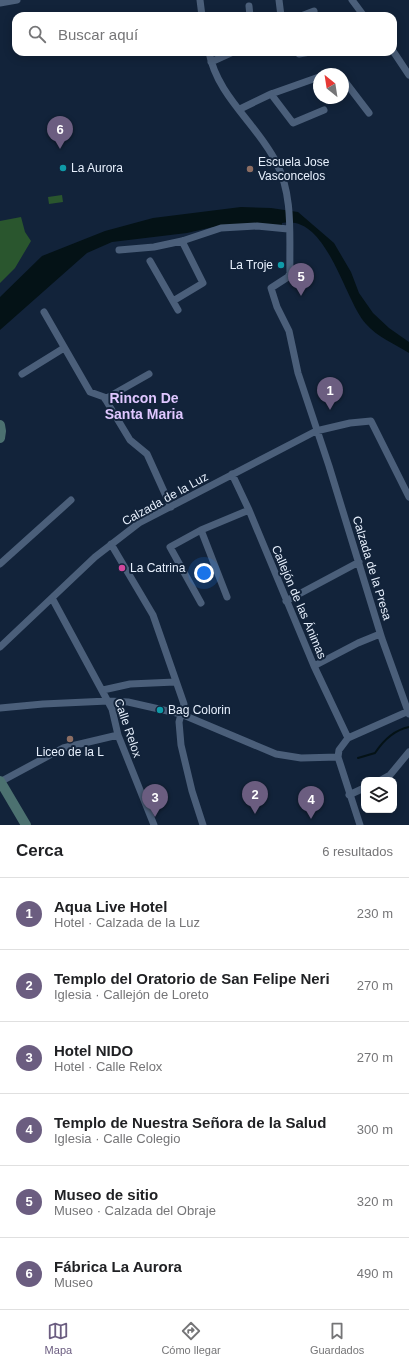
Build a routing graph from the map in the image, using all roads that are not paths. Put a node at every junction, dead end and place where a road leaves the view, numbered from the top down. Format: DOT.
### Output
graph roads {
  1 [pos="17,0"];
  2 [pos="200,0"];
  3 [pos="278,0"];
  4 [pos="352,0"];
  5 [pos="0,2"];
  6 [pos="249,6"];
  7 [pos="314,10"];
  8 [pos="202,12"];
  9 [pos="250,12"];
  10 [pos="280,12"];
  11 [pos="310,12"];
  12 [pos="361,12"];
  13 [pos="210,56"];
  14 [pos="224,56"];
  15 [pos="396,56"];
  16 [pos="211,62"];
  17 [pos="409,74"];
  18 [pos="313,79"];
  19 [pos="349,87"];
  20 [pos="271,94"];
  21 [pos="240,109"];
  22 [pos="324,110"];
  23 [pos="369,113"];
  24 [pos="288,228"];
  25 [pos="182,241"];
  26 [pos="119,250"];
  27 [pos="150,261"];
  28 [pos="173,301"];
  29 [pos="178,310"];
  30 [pos="44,312"];
  31 [pos="64,348"];
  32 [pos="22,374"];
  33 [pos="149,374"];
  34 [pos="105,399"];
  35 [pos="0,425"];
  36 [pos="316,431"];
  37 [pos="0,438"];
  38 [pos="232,474"];
  39 [pos="409,496"];
  40 [pos="71,500"];
  41 [pos="171,507"];
  42 [pos="249,510"];
  43 [pos="201,530"];
  44 [pos="111,544"];
  45 [pos="359,562"];
  46 [pos="0,564"];
  47 [pos="227,597"];
  48 [pos="52,598"];
  49 [pos="286,601"];
  50 [pos="201,603"];
  51 [pos="380,634"];
  52 [pos="0,647"];
  53 [pos="314,666"];
  54 [pos="175,682"];
  55 [pos="103,690"];
  56 [pos="109,701"];
  57 [pos="0,708"];
  58 [pos="409,712"];
  59 [pos="181,714"];
  60 [pos="118,735"];
  61 [pos="348,738"];
  62 [pos="409,752"];
  63 [pos="338,757"];
  64 [pos="386,777"];
  65 [pos="0,781"];
  66 [pos="361,789"];
  67 [pos="349,795"];
  68 [pos="26,825"];
  69 [pos="154,825"];
  70 [pos="203,825"];
  71 [pos="360,825"];
  1 -- 5 [label="street"];
  2 -- 8 [label="street"];
  3 -- 10 [label="street"];
  4 -- 12 [label="street"];
  6 -- 9 [label="street"];
  7 -- 11 [label="street"];
  13 -- 16 [label="street"];
  14 -- 16 [label="street"];
  15 -- 17 [label="street"];
  16 -- 21 [label="street"];
  18 -- 20 [label="street"];
  19 -- 23 [label="street"];
  20 -- 21 [label="street"];
  20 -- 22 [label="street"];
  21 -- 24 [label="street"];
  24 -- 25 [label="street"];
  24 -- 36 [label="street, Calzada de la Presa"];
  25 -- 26 [label="street"];
  25 -- 28 [label="street"];
  27 -- 28 [label="street"];
  28 -- 29 [label="street"];
  30 -- 31 [label="street"];
  31 -- 32 [label="street"];
  31 -- 34 [label="street"];
  33 -- 34 [label="street"];
  34 -- 41 [label="street"];
  35 -- 37 [label="main road"];
  36 -- 38 [label="street, Calzada de la Luz"];
  36 -- 39 [label="street, Calzada de la Luz"];
  36 -- 45 [label="street, Calzada de la Presa"];
  38 -- 41 [label="street, Calzada de la Luz"];
  38 -- 42 [label="street, Callejón de las Ánimas"];
  40 -- 46 [label="street"];
  41 -- 44 [label="street, Calzada de la Luz"];
  42 -- 43 [label="street"];
  42 -- 49 [label="street, Callejón de las Ánimas"];
  43 -- 47 [label="street"];
  43 -- 50 [label="street"];
  44 -- 48 [label="street, Calzada de la Luz"];
  44 -- 54 [label="street"];
  45 -- 49 [label="street"];
  45 -- 51 [label="street, Calzada de la Presa"];
  48 -- 52 [label="street, Calzada de la Luz"];
  48 -- 55 [label="street, Calle Relox"];
  49 -- 53 [label="street, Callejón de las Ánimas"];
  51 -- 53 [label="street"];
  51 -- 58 [label="street, Calzada de la Presa"];
  53 -- 61 [label="street, Callejón de las Ánimas"];
  54 -- 55 [label="street"];
  54 -- 59 [label="street"];
  55 -- 56 [label="street, Calle Relox"];
  56 -- 57 [label="street"];
  56 -- 59 [label="street"];
  56 -- 60 [label="street, Calle Relox"];
  58 -- 61 [label="street"];
  59 -- 63 [label="street"];
  59 -- 70 [label="street"];
  60 -- 65 [label="street"];
  60 -- 69 [label="street, Calle Relox"];
  61 -- 63 [label="street"];
  62 -- 64 [label="street"];
  63 -- 67 [label="street"];
  65 -- 68 [label="main road"];
  66 -- 67 [label="street"];
  67 -- 71 [label="street"];
}
